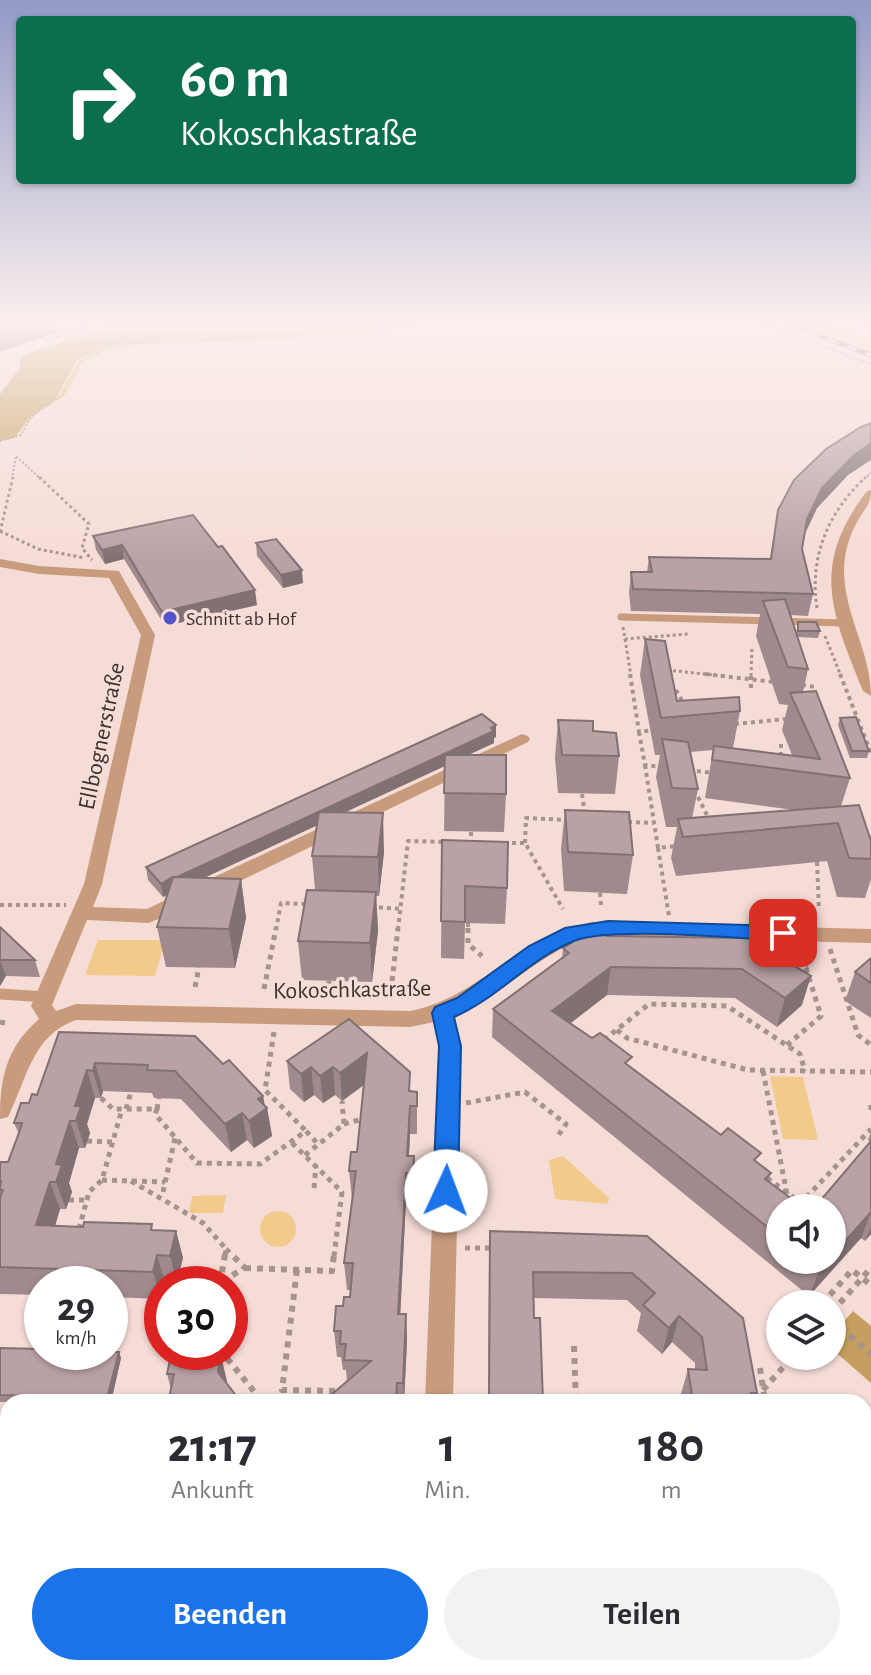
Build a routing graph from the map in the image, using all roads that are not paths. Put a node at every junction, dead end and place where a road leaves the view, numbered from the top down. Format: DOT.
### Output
graph roads {
  1 [pos="871,494"];
  2 [pos="0,563"];
  3 [pos="621,617"];
  4 [pos="843,623"];
  5 [pos="871,691"];
  6 [pos="522,739"];
  7 [pos="83,909"];
  8 [pos="871,936"];
  9 [pos="0,994"];
  10 [pos="46,997"];
  11 [pos="443,1013"];
  12 [pos="50,1019"];
  13 [pos="0,1110"];
  14 [pos="439,1394"];
  1 -- 4 [label="street"];
  2 -- 7 [label="street, Ellbognerstraße"];
  3 -- 4 [label="lane"];
  4 -- 5 [label="street"];
  6 -- 7 [label="street"];
  7 -- 10 [label="street, Ellbognerstraße"];
  8 -- 11 [label="street, Kokoschkastraße"];
  9 -- 10 [label="lane"];
  10 -- 12 [label="street"];
  11 -- 12 [label="street, Kokoschkastraße"];
  11 -- 14 [label="street"];
  12 -- 13 [label="street"];
}
